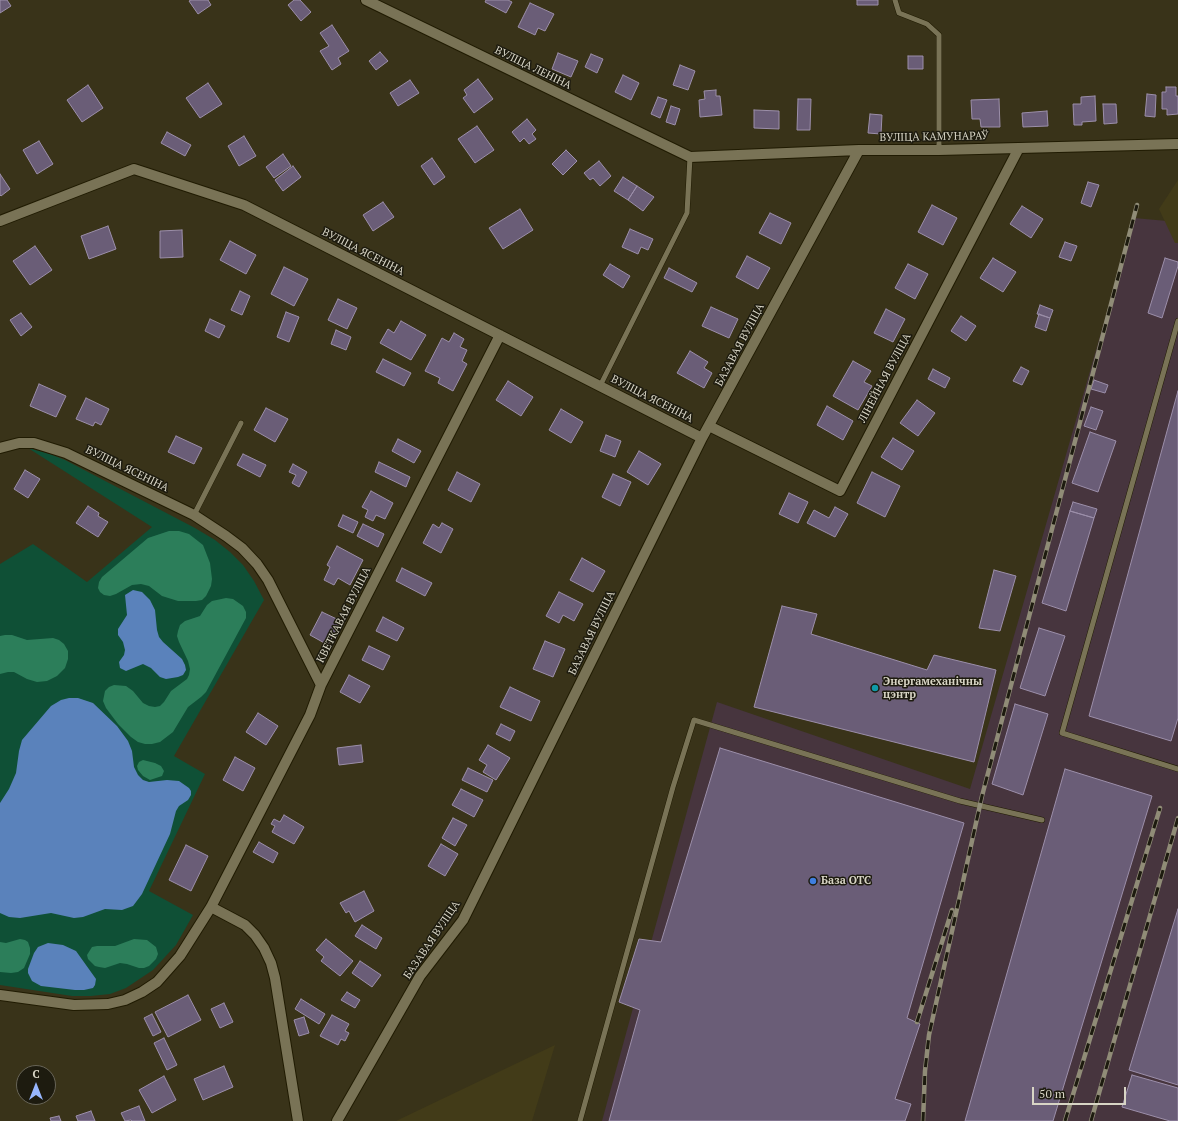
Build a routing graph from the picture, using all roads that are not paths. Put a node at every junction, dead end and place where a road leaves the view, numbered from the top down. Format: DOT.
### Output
graph roads {
  1 [pos="366,0"];
  2 [pos="895,0"];
  3 [pos="1178,144"];
  4 [pos="1019,148"];
  5 [pos="859,150"];
  6 [pos="939,150"];
  7 [pos="690,157"];
  8 [pos="0,220"];
  9 [pos="1178,321"];
  10 [pos="500,335"];
  11 [pos="600,386"];
  12 [pos="241,423"];
  13 [pos="709,426"];
  14 [pos="702,438"];
  15 [pos="0,448"];
  16 [pos="194,515"];
  17 [pos="322,685"];
  18 [pos="1178,769"];
  19 [pos="1042,820"];
  20 [pos="211,907"];
  21 [pos="0,995"];
  22 [pos="298,1121"];
  23 [pos="337,1121"];
  24 [pos="580,1121"];
  1 -- 7 [label="street, ВУЛІЦА ЛЕНІНА"];
  2 -- 6 [label="lane"];
  3 -- 4 [label="street, ВУЛІЦА КАМУНАРАЎ"];
  4 -- 6 [label="street, ВУЛІЦА КАМУНАРАЎ"];
  4 -- 13 [label="street, ЛІНЕЙНАЯ ВУЛІЦА"];
  5 -- 6 [label="street, ВУЛІЦА КАМУНАРАЎ"];
  5 -- 7 [label="street, ВУЛІЦА КАМУНАРАЎ"];
  5 -- 13 [label="street, БАЗАВАЯ ВУЛІЦА"];
  7 -- 11 [label="lane"];
  8 -- 10 [label="street, ВУЛІЦА ЯСЕНІНА"];
  9 -- 18 [label="lane"];
  10 -- 11 [label="street, ВУЛІЦА ЯСЕНІНА"];
  10 -- 17 [label="street, КВЕТКАВАЯ ВУЛІЦА"];
  11 -- 14 [label="street, ВУЛІЦА ЯСЕНІНА"];
  12 -- 16 [label="lane"];
  13 -- 14 [label="street, БАЗАВАЯ ВУЛІЦА"];
  14 -- 23 [label="street, БАЗАВАЯ ВУЛІЦА"];
  15 -- 16 [label="street, ВУЛІЦА ЯСЕНІНА"];
  16 -- 17 [label="street, ВУЛІЦА ЯСЕНІНА"];
  17 -- 20 [label="street, КВЕТКАВАЯ ВУЛІЦА"];
  19 -- 24 [label="lane"];
  20 -- 21 [label="street, КВЕТКАВАЯ ВУЛІЦА"];
  20 -- 22 [label="street"];
}
